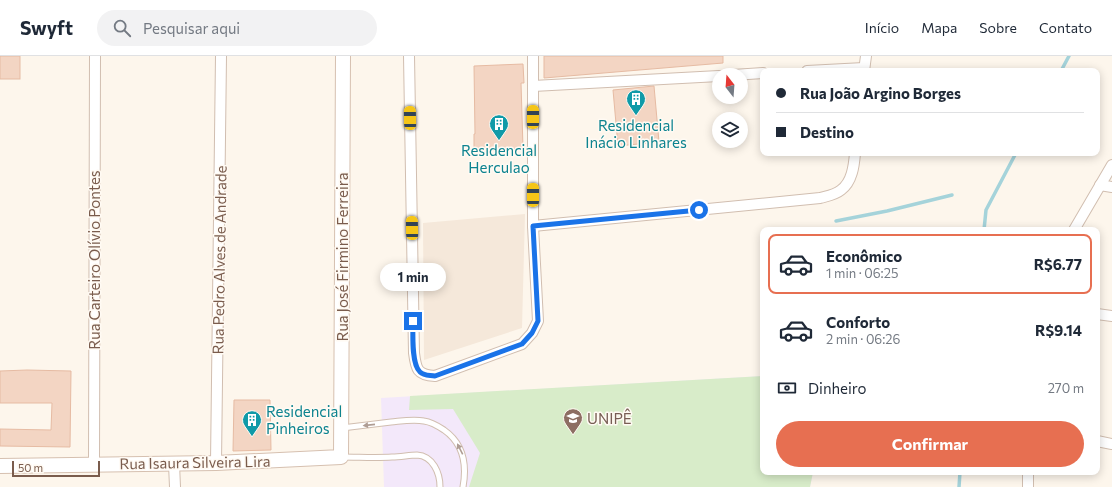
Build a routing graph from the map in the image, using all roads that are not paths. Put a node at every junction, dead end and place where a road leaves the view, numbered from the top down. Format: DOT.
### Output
graph roads {
  1 [pos="95,56"];
  2 [pos="221,56"];
  3 [pos="343,56"];
  4 [pos="409,56"];
  5 [pos="533,56"];
  6 [pos="866,56"];
  7 [pos="864,68"];
  8 [pos="760,73"];
  9 [pos="748,74"];
  10 [pos="712,76"];
  11 [pos="533,86"];
  12 [pos="855,156"];
  13 [pos="1112,165"];
  14 [pos="1100,185"];
  15 [pos="1112,187"];
  16 [pos="533,226"];
  17 [pos="1076,227"];
  18 [pos="1100,314"];
  19 [pos="1112,316"];
  20 [pos="342,428"];
  21 [pos="1100,442"];
  22 [pos="1112,444"];
  23 [pos="341,457"];
  24 [pos="216,463"];
  25 [pos="174,464"];
  26 [pos="94,465"];
  27 [pos="0,466"];
  28 [pos="1028,475"];
  29 [pos="175,487"];
  30 [pos="440,487"];
  31 [pos="463,487"];
  32 [pos="1028,487"];
  1 -- 26 [label="street, Rua Carteiro Olívio Pontes"];
  2 -- 24 [label="street, Rua Pedro Alves de Andrade"];
  3 -- 20 [label="main road, Rua José Firmino Ferreira"];
  4 -- 16 [label="street"];
  5 -- 11 [label="street"];
  6 -- 7 [label="street"];
  8 -- 9 [label="street"];
  10 -- 11 [label="street"];
  11 -- 16 [label="street"];
  12 -- 16 [label="street"];
  13 -- 14 [label="street"];
  14 -- 15 [label="street"];
  14 -- 17 [label="street"];
  18 -- 19 [label="street"];
  20 -- 23 [label="main road, Rua José Firmino Ferreira"];
  31 -- 20 [label="lane, one-way"];
  21 -- 22 [label="street"];
  23 -- 24 [label="main road, Rua Isaura Silveira Lira"];
  23 -- 30 [label="lane"];
  24 -- 25 [label="main road, Rua Isaura Silveira Lira"];
  25 -- 26 [label="main road, Rua Isaura Silveira Lira"];
  25 -- 29 [label="street"];
  26 -- 27 [label="main road, Rua Isaura Silveira Lira"];
  28 -- 32 [label="street"];
}
